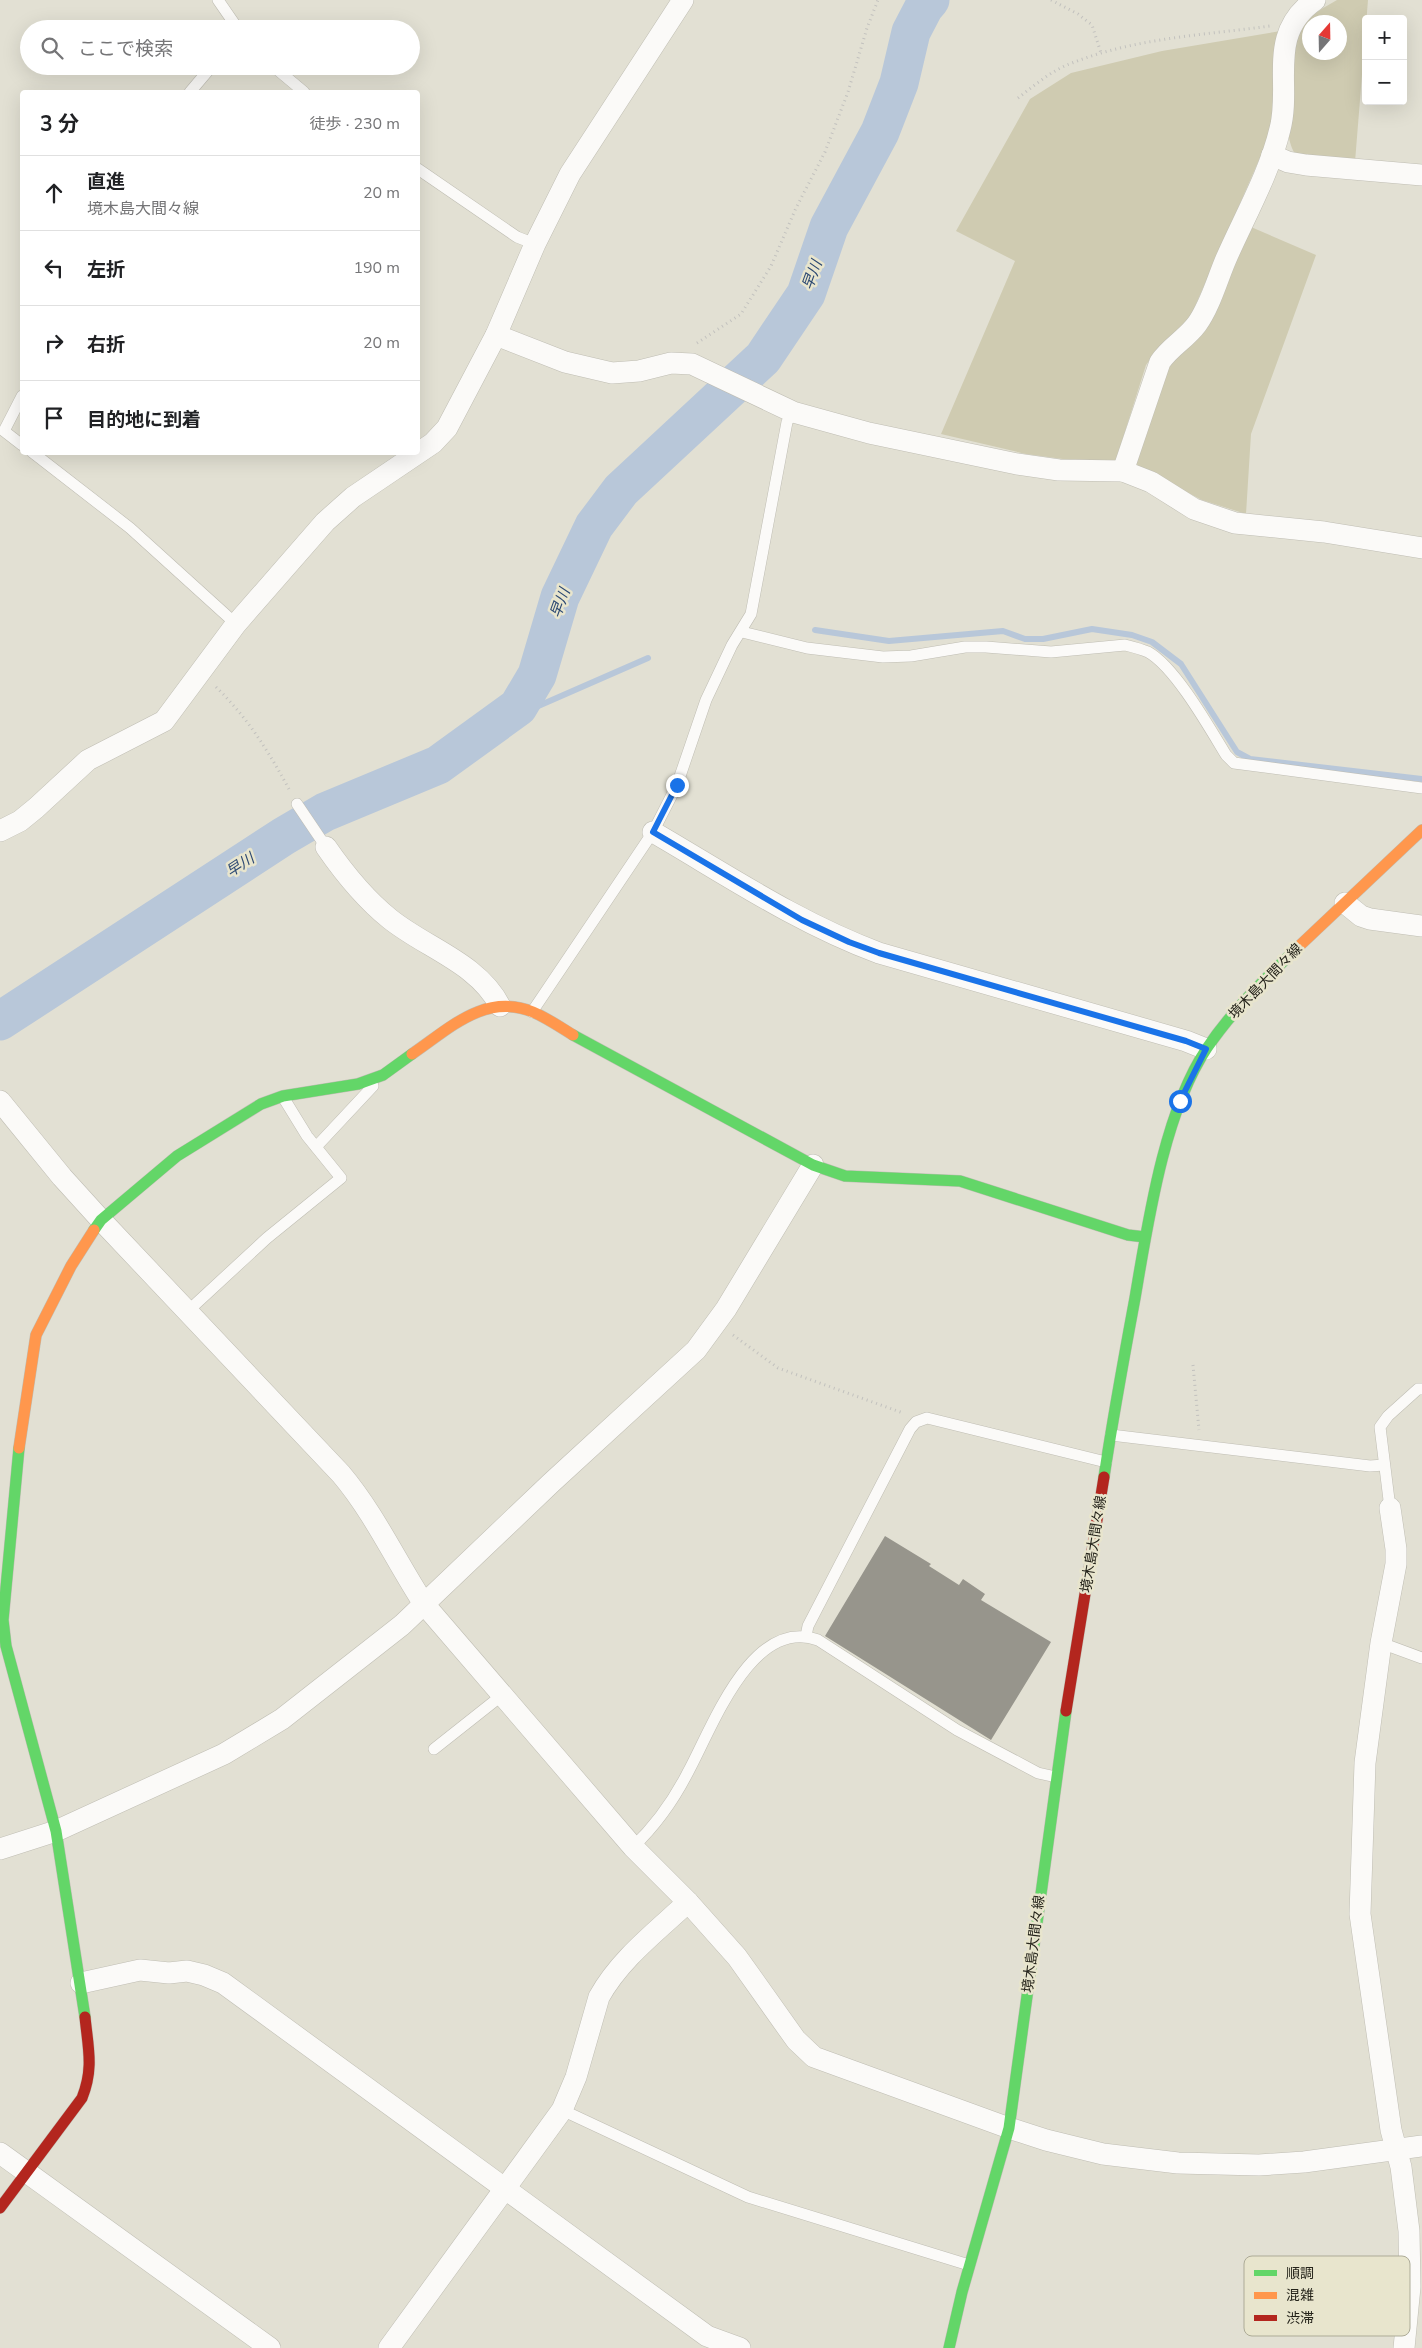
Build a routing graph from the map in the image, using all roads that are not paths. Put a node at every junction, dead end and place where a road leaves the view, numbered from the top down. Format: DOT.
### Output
graph roads {
  1 [pos="218,0"];
  2 [pos="683,0"];
  3 [pos="1315,0"];
  4 [pos="232,20"];
  5 [pos="204,75"];
  6 [pos="284,75"];
  7 [pos="192,90"];
  8 [pos="302,90"];
  9 [pos="1272,155"];
  10 [pos="420,170"];
  11 [pos="1422,176"];
  12 [pos="535,244"];
  13 [pos="496,335"];
  14 [pos="20,400"];
  15 [pos="793,412"];
  16 [pos="2,433"];
  17 [pos="20,444"];
  18 [pos="420,452"];
  19 [pos="36,455"];
  20 [pos="415,455"];
  21 [pos="1123,470"];
  22 [pos="1422,548"];
  23 [pos="236,624"];
  24 [pos="742,632"];
  25 [pos="1422,788"];
  26 [pos="297,804"];
  27 [pos="1422,830"];
  28 [pos="0,831"];
  29 [pos="653,832"];
  30 [pos="326,847"];
  31 [pos="1344,904"];
  32 [pos="1422,926"];
  33 [pos="500,1006"];
  34 [pos="532,1012"];
  35 [pos="1206,1049"];
  36 [pos="383,1075"];
  37 [pos="283,1096"];
  38 [pos="0,1102"];
  39 [pos="316,1147"];
  40 [pos="813,1165"];
  41 [pos="102,1220"];
  42 [pos="1145,1237"];
  43 [pos="188,1311"];
  44 [pos="1422,1389"];
  45 [pos="1111,1435"];
  46 [pos="1106,1462"];
  47 [pos="1384,1466"];
  48 [pos="7,1480"];
  49 [pos="1390,1508"];
  50 [pos="424,1604"];
  51 [pos="806,1636"];
  52 [pos="1381,1643"];
  53 [pos="1422,1658"];
  54 [pos="501,1696"];
  55 [pos="434,1749"];
  56 [pos="1056,1776"];
  57 [pos="56,1831"];
  58 [pos="633,1847"];
  59 [pos="0,1849"];
  60 [pos="688,1902"];
  61 [pos="81,1983"];
  62 [pos="562,2110"];
  63 [pos="1009,2128"];
  64 [pos="1422,2146"];
  65 [pos="1397,2148"];
  66 [pos="0,2153"];
  67 [pos="27,2172"];
  68 [pos="505,2190"];
  69 [pos="0,2208"];
  70 [pos="1409,2256"];
  71 [pos="970,2265"];
  72 [pos="270,2348"];
  73 [pos="389,2348"];
  74 [pos="740,2348"];
  75 [pos="949,2348"];
  1 -- 4 [label="lane"];
  2 -- 12 [label="street"];
  3 -- 9 [label="street"];
  5 -- 7 [label="lane"];
  6 -- 8 [label="lane"];
  9 -- 11 [label="street"];
  9 -- 21 [label="street"];
  10 -- 12 [label="lane"];
  12 -- 13 [label="street"];
  13 -- 15 [label="street"];
  13 -- 18 [label="street"];
  14 -- 16 [label="lane"];
  15 -- 21 [label="street"];
  15 -- 24 [label="lane"];
  16 -- 17 [label="lane"];
  19 -- 23 [label="lane"];
  20 -- 23 [label="street"];
  21 -- 22 [label="street"];
  23 -- 28 [label="street"];
  24 -- 25 [label="lane"];
  24 -- 29 [label="lane"];
  26 -- 30 [label="lane"];
  27 -- 31 [label="street, 境木島大間々線"];
  29 -- 34 [label="lane"];
  29 -- 35 [label="street"];
  30 -- 33 [label="street"];
  31 -- 32 [label="street"];
  31 -- 35 [label="street, 境木島大間々線"];
  33 -- 34 [label="street"];
  33 -- 36 [label="street"];
  34 -- 40 [label="street"];
  35 -- 42 [label="street, 境木島大間々線"];
  36 -- 37 [label="street"];
  36 -- 39 [label="lane"];
  37 -- 39 [label="lane"];
  37 -- 41 [label="street"];
  38 -- 41 [label="street"];
  39 -- 43 [label="lane"];
  40 -- 42 [label="street"];
  40 -- 50 [label="street"];
  41 -- 43 [label="street"];
  41 -- 48 [label="street"];
  42 -- 45 [label="street, 境木島大間々線"];
  43 -- 50 [label="street"];
  44 -- 47 [label="lane"];
  45 -- 46 [label="street, 境木島大間々線"];
  45 -- 47 [label="lane"];
  46 -- 51 [label="lane"];
  46 -- 56 [label="street, 境木島大間々線"];
  47 -- 49 [label="lane"];
  48 -- 57 [label="street"];
  49 -- 52 [label="street"];
  50 -- 54 [label="street"];
  50 -- 57 [label="street"];
  51 -- 56 [label="lane"];
  51 -- 58 [label="lane"];
  52 -- 53 [label="lane"];
  52 -- 65 [label="street"];
  54 -- 55 [label="lane"];
  54 -- 58 [label="street"];
  56 -- 63 [label="street, 境木島大間々線"];
  57 -- 59 [label="street"];
  57 -- 61 [label="street"];
  58 -- 60 [label="street"];
  60 -- 62 [label="street"];
  60 -- 63 [label="street"];
  61 -- 67 [label="street"];
  61 -- 68 [label="street"];
  62 -- 68 [label="street"];
  62 -- 71 [label="lane"];
  63 -- 65 [label="street"];
  63 -- 71 [label="street, 境木島大間々線"];
  64 -- 65 [label="street"];
  65 -- 70 [label="street"];
  66 -- 67 [label="street"];
  67 -- 69 [label="street"];
  67 -- 72 [label="street"];
  68 -- 73 [label="street"];
  68 -- 74 [label="street"];
  71 -- 75 [label="street, 境木島大間々線"];
}
